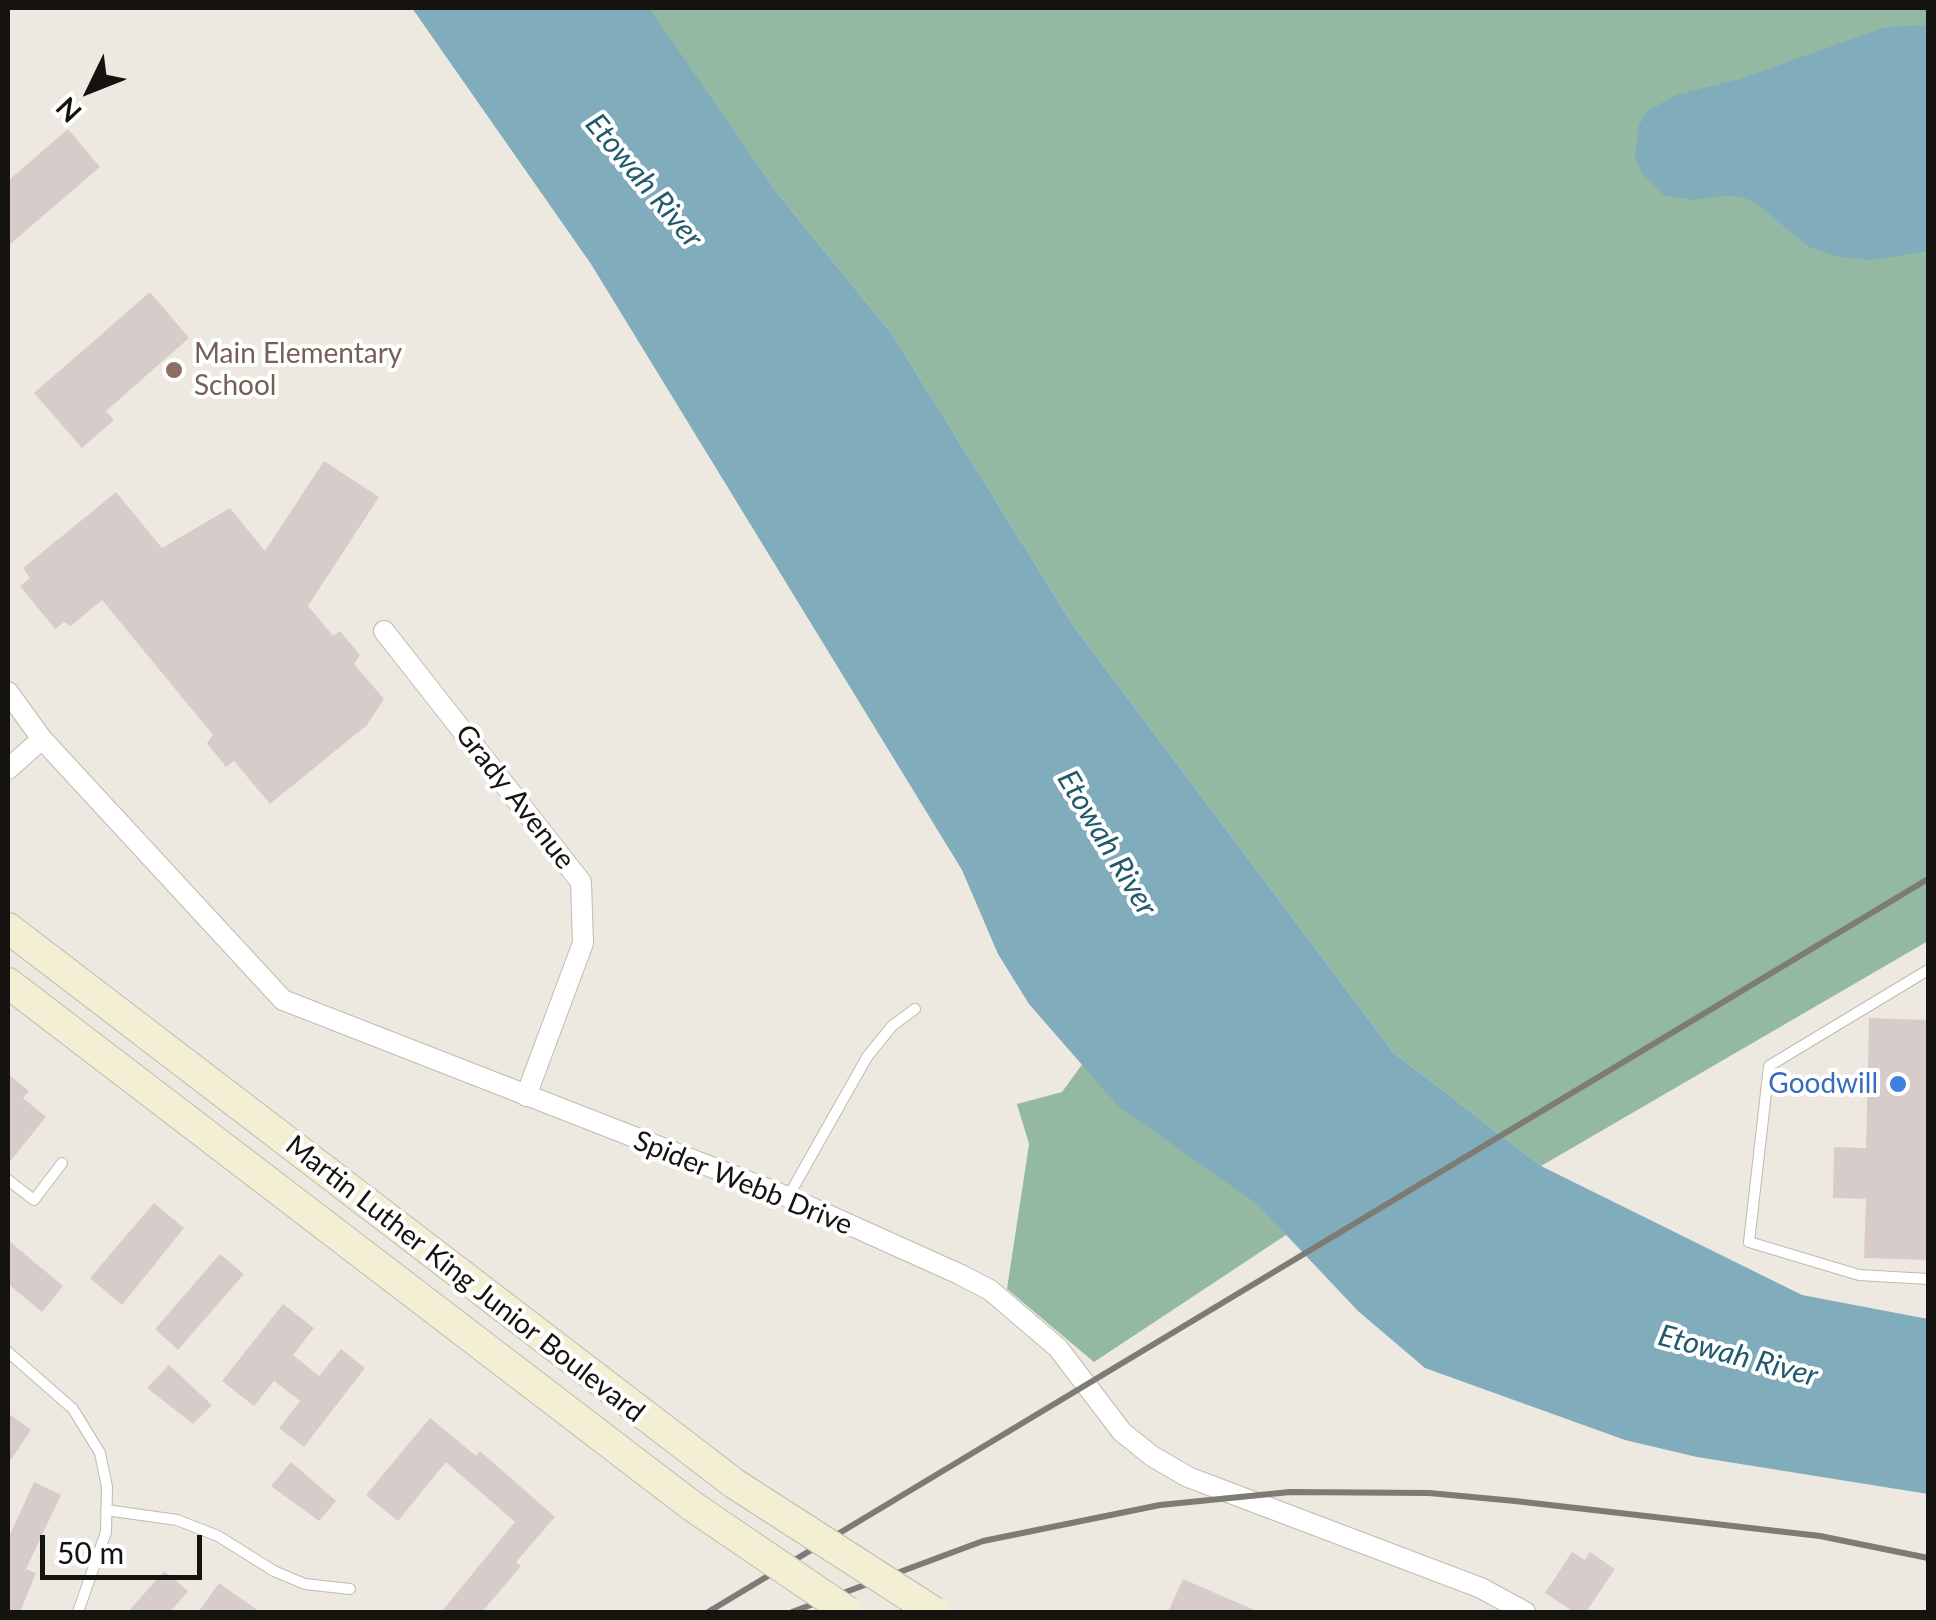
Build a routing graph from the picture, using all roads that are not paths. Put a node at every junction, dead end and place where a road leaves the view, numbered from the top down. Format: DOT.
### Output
graph roads {
  1 [pos="384,631"];
  2 [pos="8,692"];
  3 [pos="42,739"];
  4 [pos="8,769"];
  5 [pos="8,928"];
  6 [pos="1928,970"];
  7 [pos="8,982"];
  8 [pos="915,1008"];
  9 [pos="526,1096"];
  10 [pos="62,1163"];
  11 [pos="8,1180"];
  12 [pos="788,1197"];
  13 [pos="1928,1279"];
  14 [pos="8,1352"];
  15 [pos="106,1510"];
  16 [pos="350,1589"];
  17 [pos="78,1612"];
  18 [pos="848,1612"];
  19 [pos="934,1612"];
  20 [pos="1526,1612"];
  1 -- 9 [label="street, Grady Avenue"];
  2 -- 3 [label="street, Spider Webb Drive"];
  3 -- 4 [label="street"];
  3 -- 9 [label="street, Spider Webb Drive"];
  5 -- 19 [label="main road, Martin Luther King Junior Boulevard, bridge"];
  6 -- 13 [label="lane"];
  7 -- 18 [label="main road, Martin Luther King Junior Boulevard, bridge"];
  8 -- 12 [label="lane"];
  9 -- 12 [label="street, Spider Webb Drive"];
  10 -- 11 [label="lane"];
  12 -- 20 [label="street, Spider Webb Drive"];
  14 -- 15 [label="lane"];
  15 -- 16 [label="lane"];
  15 -- 17 [label="lane"];
}
